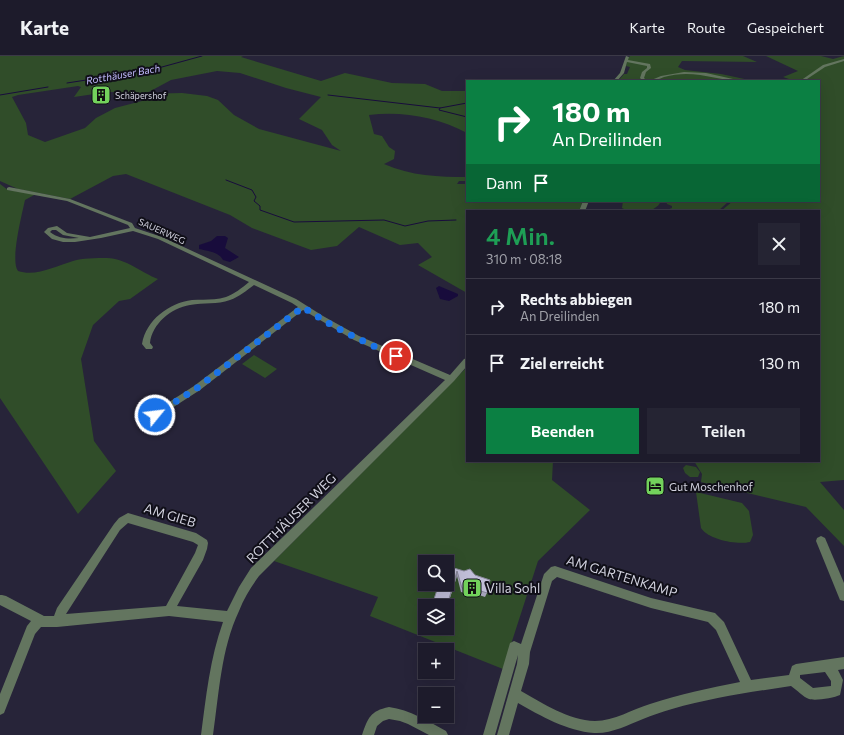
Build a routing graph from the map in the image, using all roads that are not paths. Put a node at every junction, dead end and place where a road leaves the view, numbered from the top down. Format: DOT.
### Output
graph roads {
  1 [pos="628,56"];
  2 [pos="844,60"];
  3 [pos="626,61"];
  4 [pos="616,80"];
  5 [pos="644,80"];
  6 [pos="654,80"];
  7 [pos="735,80"];
  8 [pos="803,80"];
  9 [pos="9,189"];
  10 [pos="133,229"];
  11 [pos="88,238"];
  12 [pos="253,282"];
  13 [pos="303,307"];
  14 [pos="149,347"];
  15 [pos="466,362"];
  16 [pos="451,379"];
  17 [pos="155,415"];
  18 [pos="821,541"];
  19 [pos="844,596"];
  20 [pos="2,600"];
  21 [pos="169,611"];
  22 [pos="230,617"];
  23 [pos="39,620"];
  24 [pos="57,621"];
  25 [pos="519,649"];
  26 [pos="844,663"];
  27 [pos="828,665"];
  28 [pos="793,680"];
  29 [pos="748,686"];
  30 [pos="514,694"];
  31 [pos="0,709"];
  32 [pos="207,735"];
  33 [pos="368,735"];
  34 [pos="442,735"];
  35 [pos="489,735"];
  36 [pos="503,735"];
  1 -- 3 [label="street"];
  2 -- 8 [label="street"];
  3 -- 4 [label="street"];
  3 -- 5 [label="street"];
  6 -- 7 [label="street"];
  9 -- 10 [label="street, SAUERWEG"];
  10 -- 11 [label="street"];
  10 -- 12 [label="street, SAUERWEG"];
  11 -- 11 [label="street"];
  12 -- 13 [label="street, SAUERWEG"];
  12 -- 14 [label="street"];
  13 -- 16 [label="street, SAUERWEG"];
  13 -- 17 [label="street"];
  15 -- 16 [label="street, ROTTHÄUSER WEG"];
  16 -- 22 [label="street, ROTTHÄUSER WEG"];
  18 -- 19 [label="street"];
  20 -- 23 [label="street"];
  21 -- 22 [label="street"];
  21 -- 24 [label="street"];
  21 -- 24 [label="street, AM GIEB"];
  22 -- 32 [label="street, ROTTHÄUSER WEG"];
  23 -- 24 [label="street"];
  23 -- 31 [label="street"];
  25 -- 29 [label="street, AM GARTENKAMP"];
  25 -- 30 [label="street, AM GARTENKAMP"];
  25 -- 35 [label="street, AM GARTENKAMP"];
  26 -- 27 [label="street"];
  27 -- 28 [label="street"];
  27 -- 28 [label="street"];
  28 -- 29 [label="street"];
  29 -- 30 [label="street"];
  30 -- 36 [label="street, AM GARTENKAMP"];
  33 -- 34 [label="street"];
}
